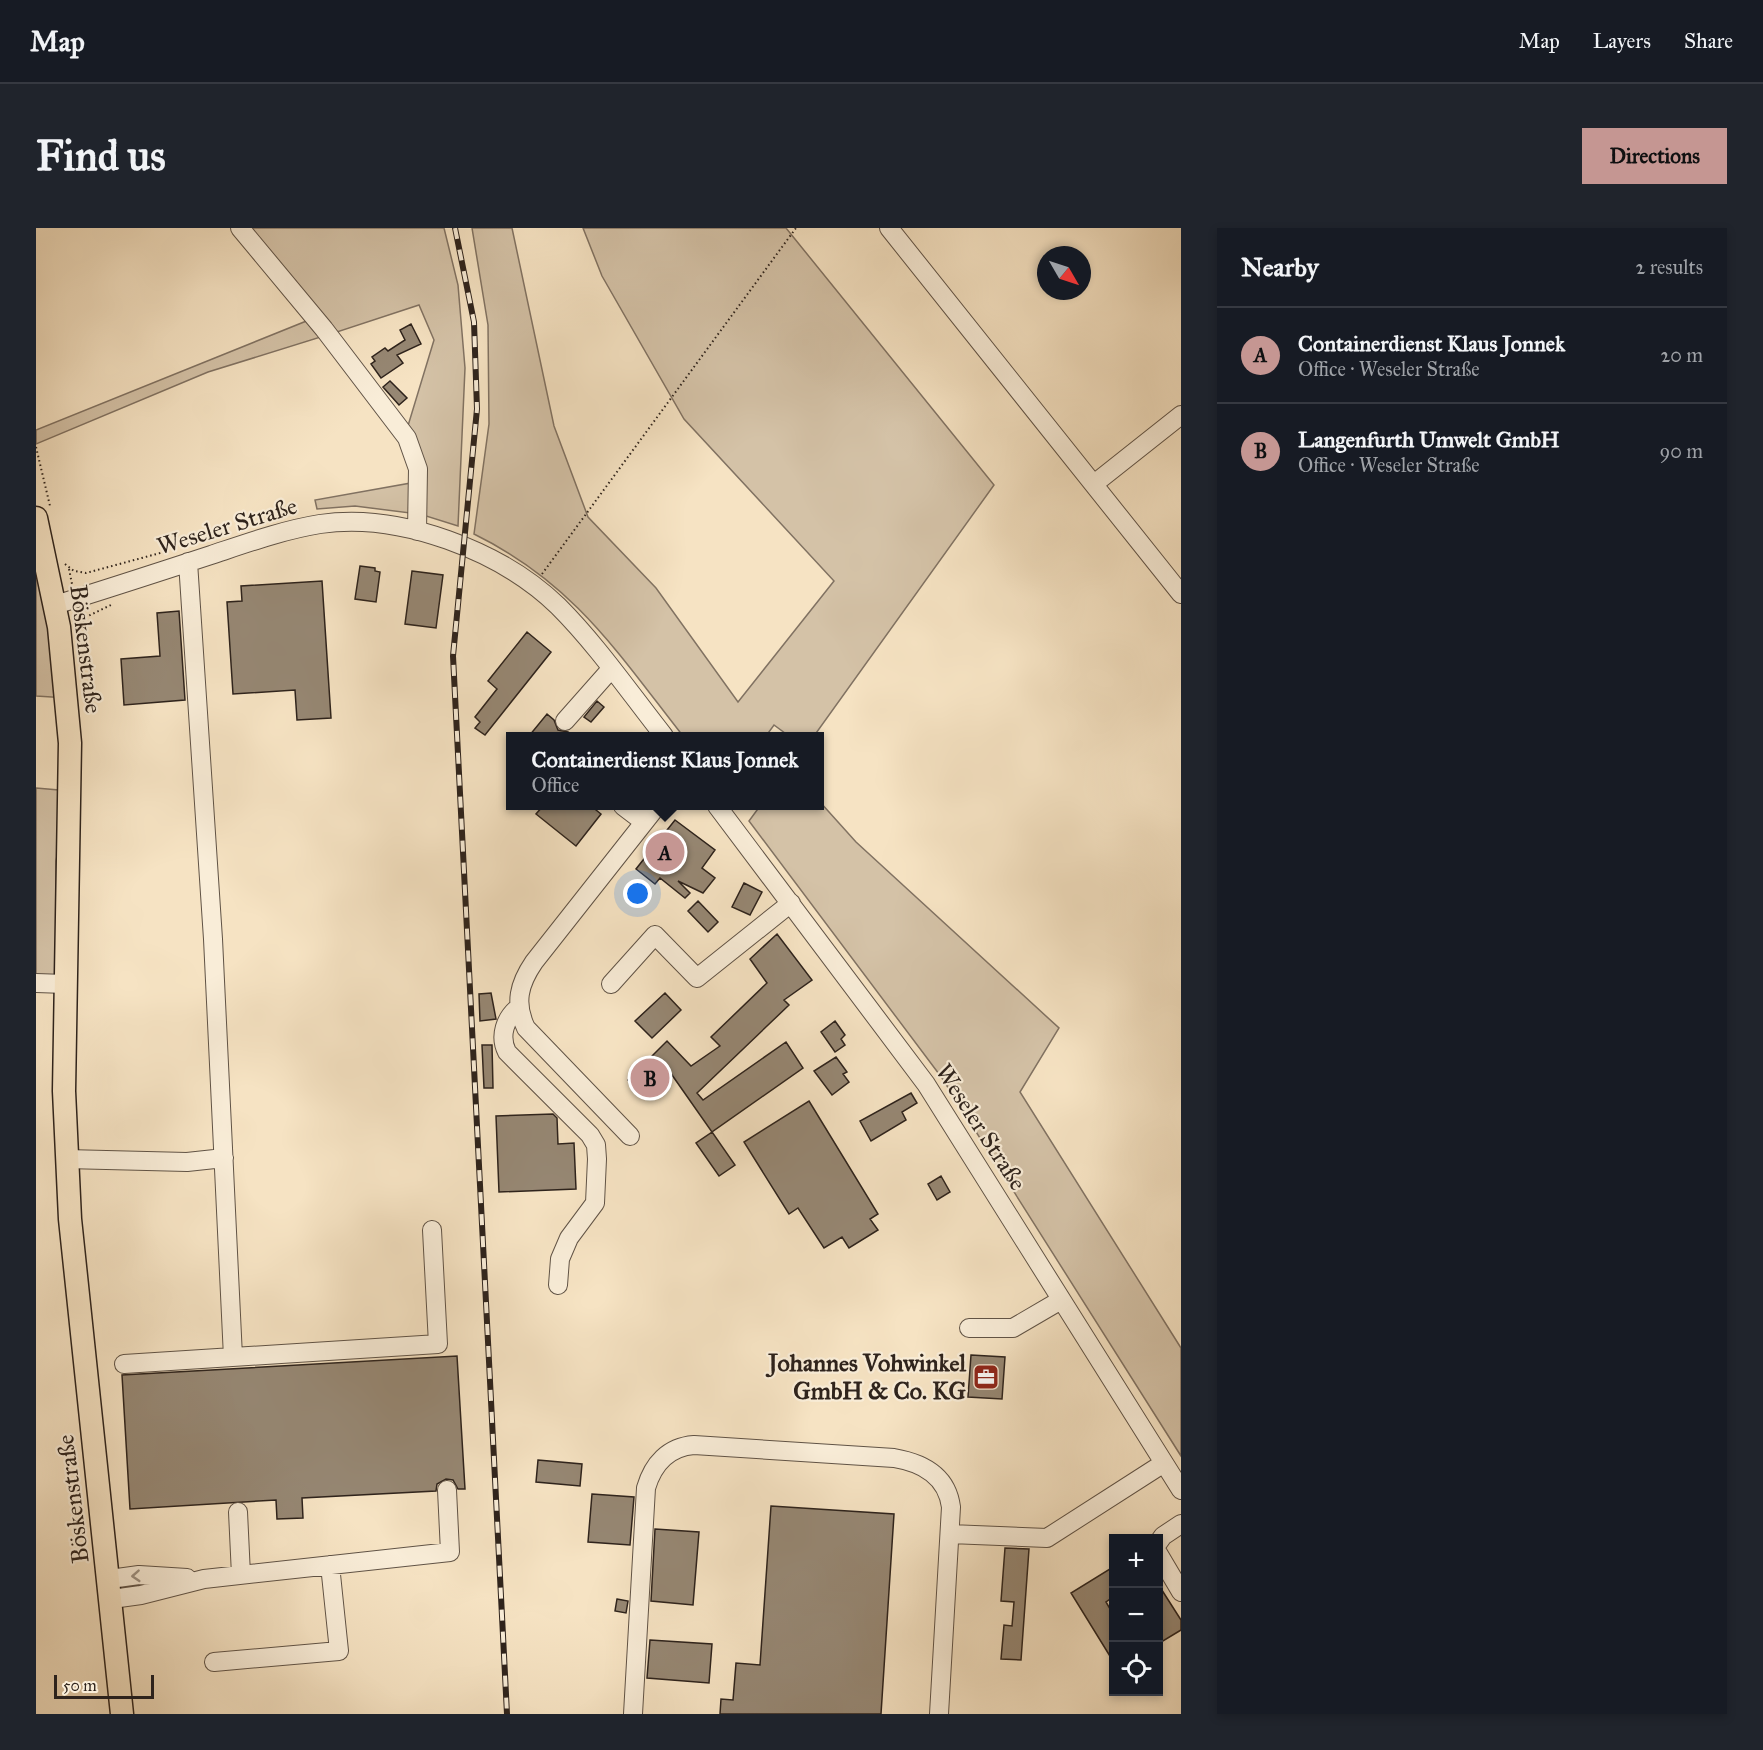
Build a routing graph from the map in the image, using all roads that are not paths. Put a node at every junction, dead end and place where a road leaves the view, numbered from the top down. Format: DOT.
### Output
graph roads {
  1 [pos="240,228"];
  2 [pos="890,228"];
  3 [pos="1181,415"];
  4 [pos="1094,484"];
  5 [pos="44,517"];
  6 [pos="417,531"];
  7 [pos="188,562"];
  8 [pos="1181,594"];
  9 [pos="55,605"];
  10 [pos="611,669"];
  11 [pos="565,721"];
  12 [pos="661,732"];
  13 [pos="628,810"];
  14 [pos="654,810"];
  15 [pos="720,810"];
  16 [pos="644,822"];
  17 [pos="791,903"];
  18 [pos="36,983"];
  19 [pos="65,984"];
  20 [pos="611,984"];
  21 [pos="519,1007"];
  22 [pos="630,1136"];
  23 [pos="224,1158"];
  24 [pos="66,1159"];
  25 [pos="432,1230"];
  26 [pos="558,1285"];
  27 [pos="1061,1300"];
  28 [pos="969,1328"];
  29 [pos="233,1357"];
  30 [pos="124,1364"];
  31 [pos="1164,1463"];
  32 [pos="447,1490"];
  33 [pos="1181,1490"];
  34 [pos="238,1512"];
  35 [pos="1181,1524"];
  36 [pos="950,1534"];
  37 [pos="1163,1536"];
  38 [pos="1163,1561"];
  39 [pos="330,1565"];
  40 [pos="241,1575"];
  41 [pos="111,1589"];
  42 [pos="1181,1592"];
  43 [pos="214,1662"];
  44 [pos="122,1714"];
  45 [pos="633,1714"];
  46 [pos="939,1714"];
  1 -- 6 [label="street"];
  2 -- 4 [label="street"];
  3 -- 4 [label="street"];
  4 -- 8 [label="street"];
  5 -- 9 [label="main road, Böskenstraße"];
  6 -- 7 [label="street, Weseler Straße"];
  6 -- 10 [label="street, Weseler Straße"];
  7 -- 9 [label="street, Weseler Straße"];
  7 -- 23 [label="street"];
  9 -- 19 [label="main road, Böskenstraße"];
  10 -- 11 [label="street"];
  10 -- 12 [label="street, Weseler Straße"];
  13 -- 16 [label="street"];
  14 -- 16 [label="street"];
  15 -- 17 [label="street, Weseler Straße"];
  16 -- 21 [label="street"];
  17 -- 20 [label="street"];
  17 -- 27 [label="street, Weseler Straße"];
  18 -- 19 [label="street"];
  19 -- 24 [label="main road, Böskenstraße"];
  21 -- 22 [label="street"];
  21 -- 26 [label="street"];
  23 -- 24 [label="street"];
  23 -- 29 [label="street"];
  24 -- 41 [label="main road, Böskenstraße"];
  25 -- 29 [label="street"];
  27 -- 28 [label="street"];
  27 -- 31 [label="street, Weseler Straße"];
  29 -- 30 [label="street"];
  31 -- 33 [label="street, Weseler Straße"];
  31 -- 36 [label="street"];
  32 -- 39 [label="street, Böskenstraße"];
  34 -- 40 [label="street"];
  35 -- 37 [label="street"];
  36 -- 45 [label="street"];
  36 -- 46 [label="street"];
  38 -- 42 [label="street"];
  39 -- 40 [label="street, Böskenstraße"];
  39 -- 43 [label="street"];
  40 -- 41 [label="street, Böskenstraße"];
  41 -- 44 [label="main road, Böskenstraße"];
}
